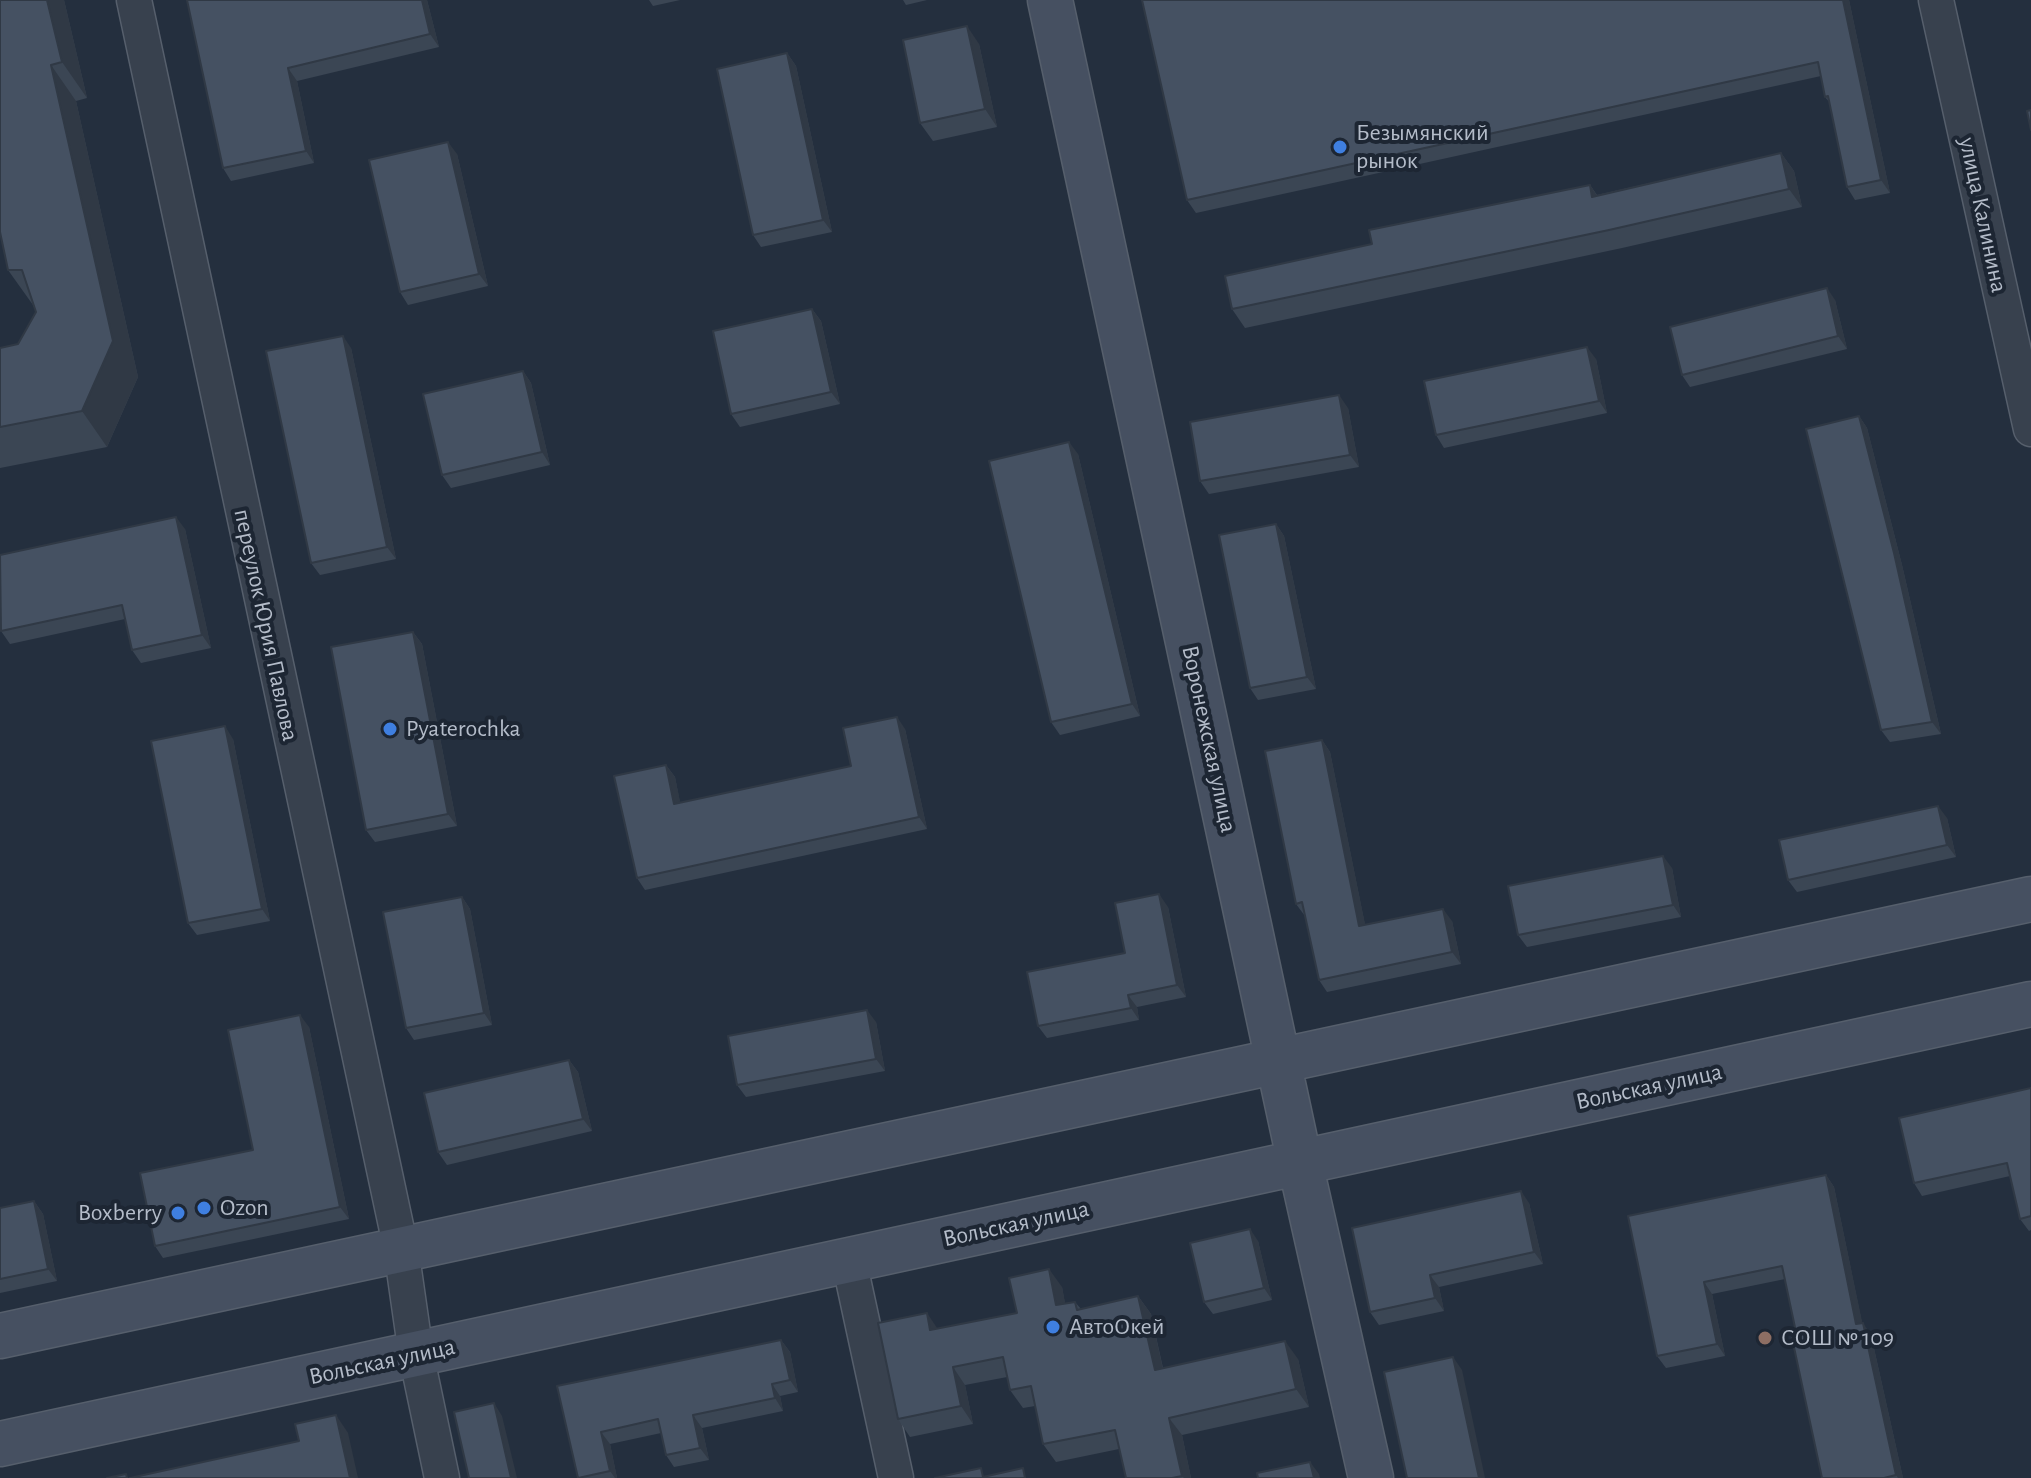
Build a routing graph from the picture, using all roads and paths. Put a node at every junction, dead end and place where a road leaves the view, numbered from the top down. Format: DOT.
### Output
graph roads {
  1 [pos="134,0"];
  2 [pos="1050,0"];
  3 [pos="1936,0"];
  4 [pos="2031,429"];
  5 [pos="2031,899"];
  6 [pos="2031,1004"];
  7 [pos="1279,1061"];
  8 [pos="1300,1163"];
  9 [pos="401,1249"];
  10 [pos="849,1261"];
  11 [pos="0,1336"];
  12 [pos="416,1354"];
  13 [pos="0,1444"];
  14 [pos="442,1478"];
  15 [pos="896,1478"];
  16 [pos="1371,1478"];
  1 -- 9 [label="street, переулок Юрия Павлова"];
  2 -- 7 [label="main road, Воронежская улица"];
  3 -- 4 [label="street, улица Калинина"];
  5 -- 7 [label="main road"];
  6 -- 8 [label="main road, Вольская улица"];
  7 -- 8 [label="main road, Воронежская улица"];
  7 -- 9 [label="main road"];
  8 -- 10 [label="main road, Вольская улица"];
  8 -- 16 [label="main road, Воронежская улица"];
  9 -- 11 [label="main road"];
  9 -- 12 [label="street, переулок Юрия Павлова"];
  10 -- 12 [label="main road, Вольская улица"];
  10 -- 15 [label="street"];
  12 -- 13 [label="main road, Вольская улица"];
  12 -- 14 [label="street, переулок Юрия Павлова"];
}
